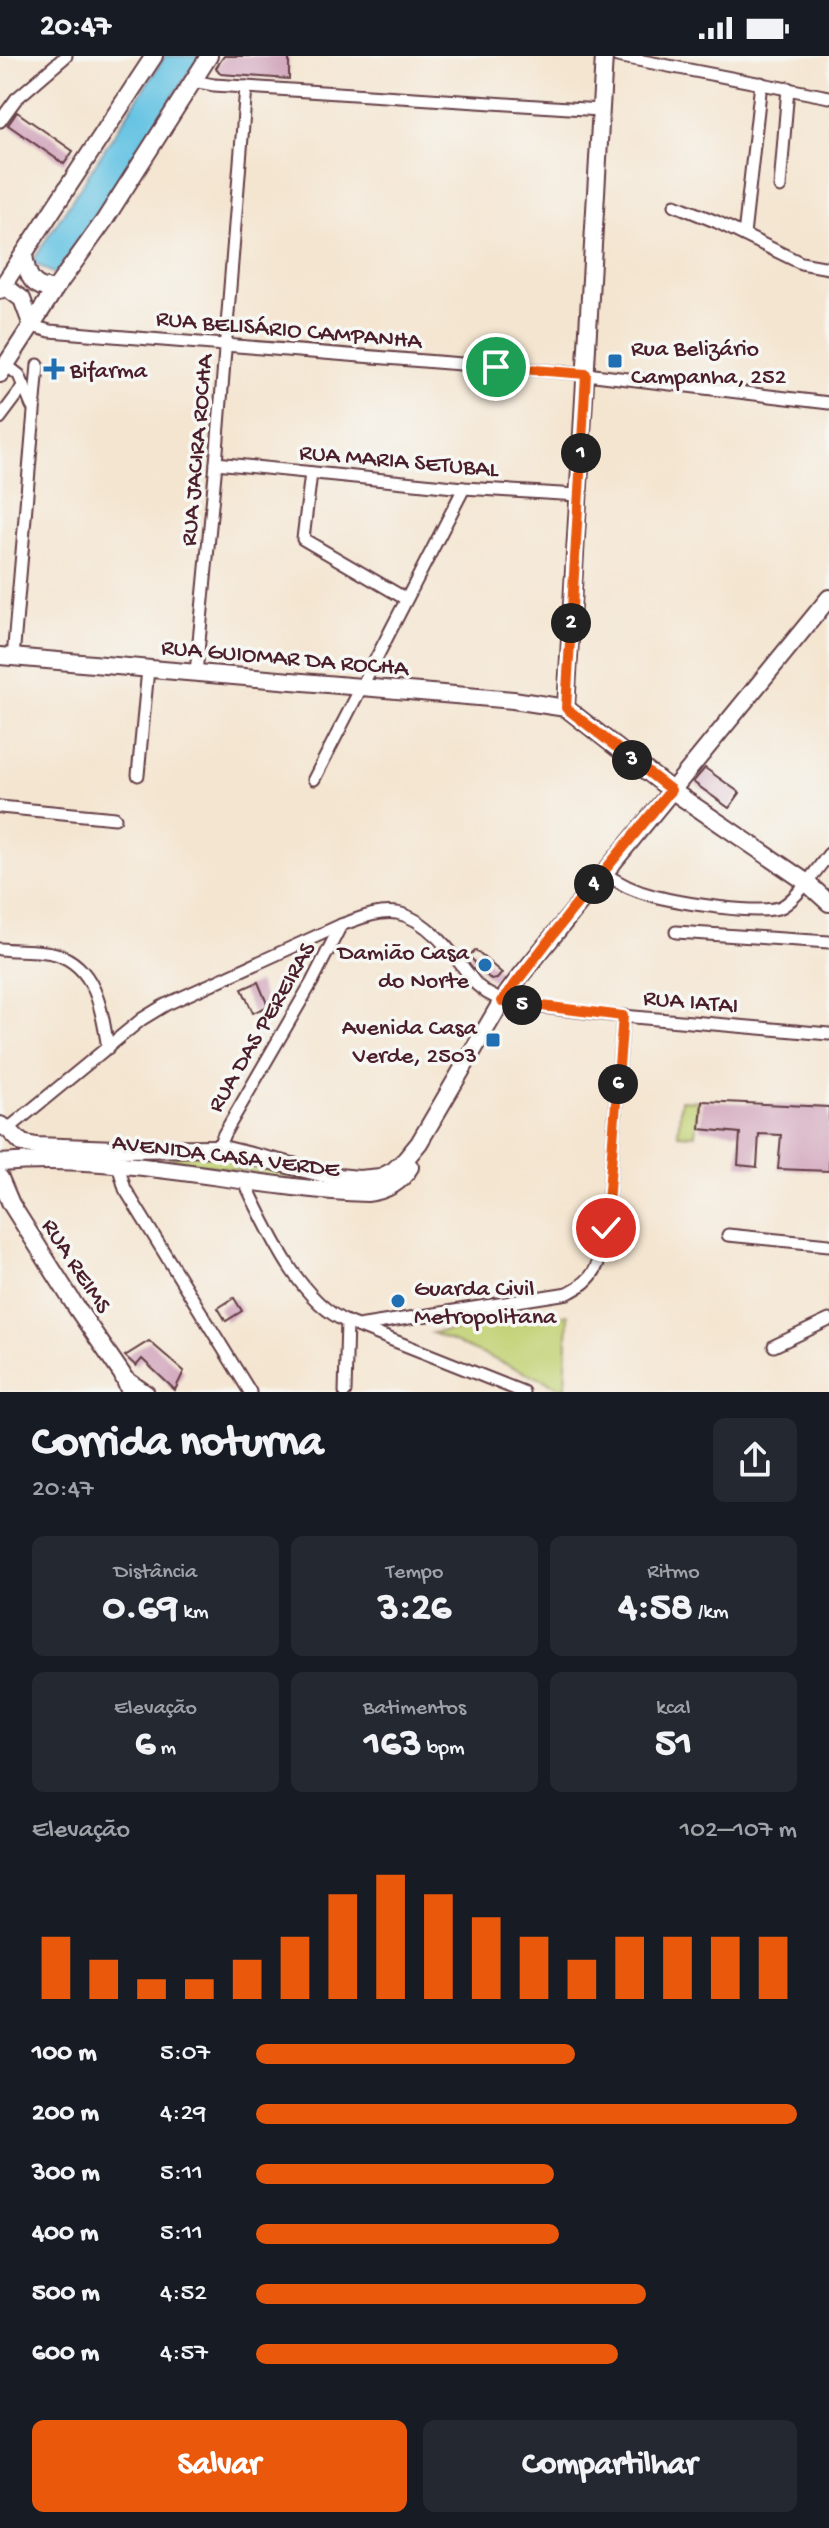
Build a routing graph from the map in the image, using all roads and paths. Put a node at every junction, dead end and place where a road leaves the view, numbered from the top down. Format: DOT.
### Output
graph roads {
  1 [pos="66,56"];
  2 [pos="154,56"];
  3 [pos="209,56"];
  4 [pos="604,56"];
  5 [pos="617,56"];
  6 [pos="193,81"];
  7 [pos="761,83"];
  8 [pos="246,87"];
  9 [pos="788,88"];
  10 [pos="827,92"];
  11 [pos="600,110"];
  12 [pos="0,121"];
  13 [pos="780,187"];
  14 [pos="675,205"];
  15 [pos="744,235"];
  16 [pos="24,255"];
  17 [pos="829,268"];
  18 [pos="1,286"];
  19 [pos="55,289"];
  20 [pos="32,326"];
  21 [pos="226,346"];
  22 [pos="38,365"];
  23 [pos="3,369"];
  24 [pos="586,374"];
  25 [pos="24,386"];
  26 [pos="829,403"];
  27 [pos="34,411"];
  28 [pos="0,418"];
  29 [pos="216,463"];
  30 [pos="311,473"];
  31 [pos="464,488"];
  32 [pos="578,495"];
  33 [pos="829,598"];
  34 [pos="406,599"];
  35 [pos="7,657"];
  36 [pos="148,669"];
  37 [pos="196,673"];
  38 [pos="361,687"];
  39 [pos="566,708"];
  40 [pos="138,775"];
  41 [pos="314,779"];
  42 [pos="671,790"];
  43 [pos="0,807"];
  44 [pos="115,818"];
  45 [pos="829,854"];
  46 [pos="603,872"];
  47 [pos="806,882"];
  48 [pos="829,903"];
  49 [pos="341,925"];
  50 [pos="676,932"];
  51 [pos="829,942"];
  52 [pos="0,949"];
  53 [pos="502,1001"];
  54 [pos="623,1016"];
  55 [pos="829,1034"];
  56 [pos="108,1048"];
  57 [pos="4,1127"];
  58 [pos="419,1143"];
  59 [pos="218,1148"];
  60 [pos="116,1156"];
  61 [pos="0,1162"];
  62 [pos="0,1178"];
  63 [pos="244,1181"];
  64 [pos="728,1235"];
  65 [pos="829,1245"];
  66 [pos="829,1320"];
  67 [pos="352,1324"];
  68 [pos="774,1346"];
  69 [pos="122,1374"];
  70 [pos="130,1392"];
  71 [pos="148,1392"];
  72 [pos="250,1392"];
  73 [pos="345,1392"];
  74 [pos="523,1392"];
  1 -- 12 [label="street"];
  2 -- 16 [label="main road"];
  3 -- 6 [label="main road"];
  4 -- 11 [label="main road"];
  5 -- 7 [label="street"];
  6 -- 8 [label="street"];
  6 -- 19 [label="main road"];
  7 -- 9 [label="street"];
  7 -- 15 [label="street"];
  8 -- 11 [label="street"];
  8 -- 21 [label="street, RUA JACIRA ROCHA"];
  9 -- 10 [label="street"];
  9 -- 13 [label="street"];
  11 -- 24 [label="main road"];
  14 -- 15 [label="street"];
  15 -- 17 [label="street"];
  16 -- 18 [label="main road"];
  16 -- 19 [label="main road"];
  18 -- 20 [label="main road"];
  19 -- 20 [label="main road"];
  20 -- 21 [label="street, RUA BELISÁRIO CAMPANHA"];
  20 -- 23 [label="main road"];
  21 -- 24 [label="street, RUA BELISÁRIO CAMPANHA"];
  21 -- 29 [label="street, RUA JACIRA ROCHA"];
  22 -- 27 [label="street"];
  23 -- 25 [label="street"];
  24 -- 26 [label="street, RUA BELISÁRIO CAMPANHA"];
  24 -- 32 [label="main road"];
  25 -- 27 [label="street"];
  25 -- 28 [label="street"];
  27 -- 35 [label="street"];
  29 -- 30 [label="street, RUA MARIA SETUBAL"];
  29 -- 37 [label="street, RUA JACIRA ROCHA"];
  30 -- 31 [label="street, RUA MARIA SETUBAL"];
  30 -- 34 [label="street"];
  31 -- 32 [label="street, RUA MARIA SETUBAL"];
  31 -- 34 [label="street"];
  32 -- 39 [label="main road"];
  33 -- 42 [label="main road, AVENIDA CASA VERDE"];
  34 -- 38 [label="street"];
  35 -- 36 [label="main road, RUA GUIOMAR DA ROCHA"];
  36 -- 37 [label="main road, RUA GUIOMAR DA ROCHA"];
  36 -- 40 [label="street"];
  37 -- 38 [label="main road, RUA GUIOMAR DA ROCHA"];
  38 -- 39 [label="main road, RUA GUIOMAR DA ROCHA"];
  38 -- 41 [label="street"];
  39 -- 42 [label="main road"];
  42 -- 46 [label="main road, AVENIDA CASA VERDE"];
  42 -- 47 [label="main road"];
  43 -- 44 [label="street"];
  45 -- 47 [label="street"];
  46 -- 47 [label="street"];
  46 -- 53 [label="main road, AVENIDA CASA VERDE"];
  47 -- 48 [label="main road"];
  49 -- 53 [label="street"];
  49 -- 56 [label="street"];
  49 -- 59 [label="street, RUA DAS PEREIRAS"];
  50 -- 51 [label="street"];
  52 -- 56 [label="street"];
  53 -- 54 [label="street, RUA IATAI"];
  53 -- 58 [label="main road, AVENIDA CASA VERDE"];
  54 -- 55 [label="street, RUA IATAI"];
  54 -- 67 [label="street"];
  56 -- 57 [label="street"];
  57 -- 60 [label="main road, AVENIDA CASA VERDE"];
  57 -- 61 [label="main road"];
  58 -- 59 [label="main road, AVENIDA CASA VERDE"];
  58 -- 63 [label="main road, AVENIDA CASA VERDE"];
  59 -- 60 [label="main road, AVENIDA CASA VERDE"];
  60 -- 61 [label="main road, AVENIDA CASA VERDE"];
  60 -- 63 [label="main road, AVENIDA CASA VERDE"];
  60 -- 72 [label="street"];
  62 -- 69 [label="main road, RUA REIMS"];
  63 -- 67 [label="street"];
  64 -- 65 [label="street"];
  66 -- 68 [label="street"];
  67 -- 73 [label="street"];
  67 -- 74 [label="street"];
  69 -- 70 [label="main road, RUA REIMS"];
  69 -- 71 [label="street, RUA REIMS"];
}
